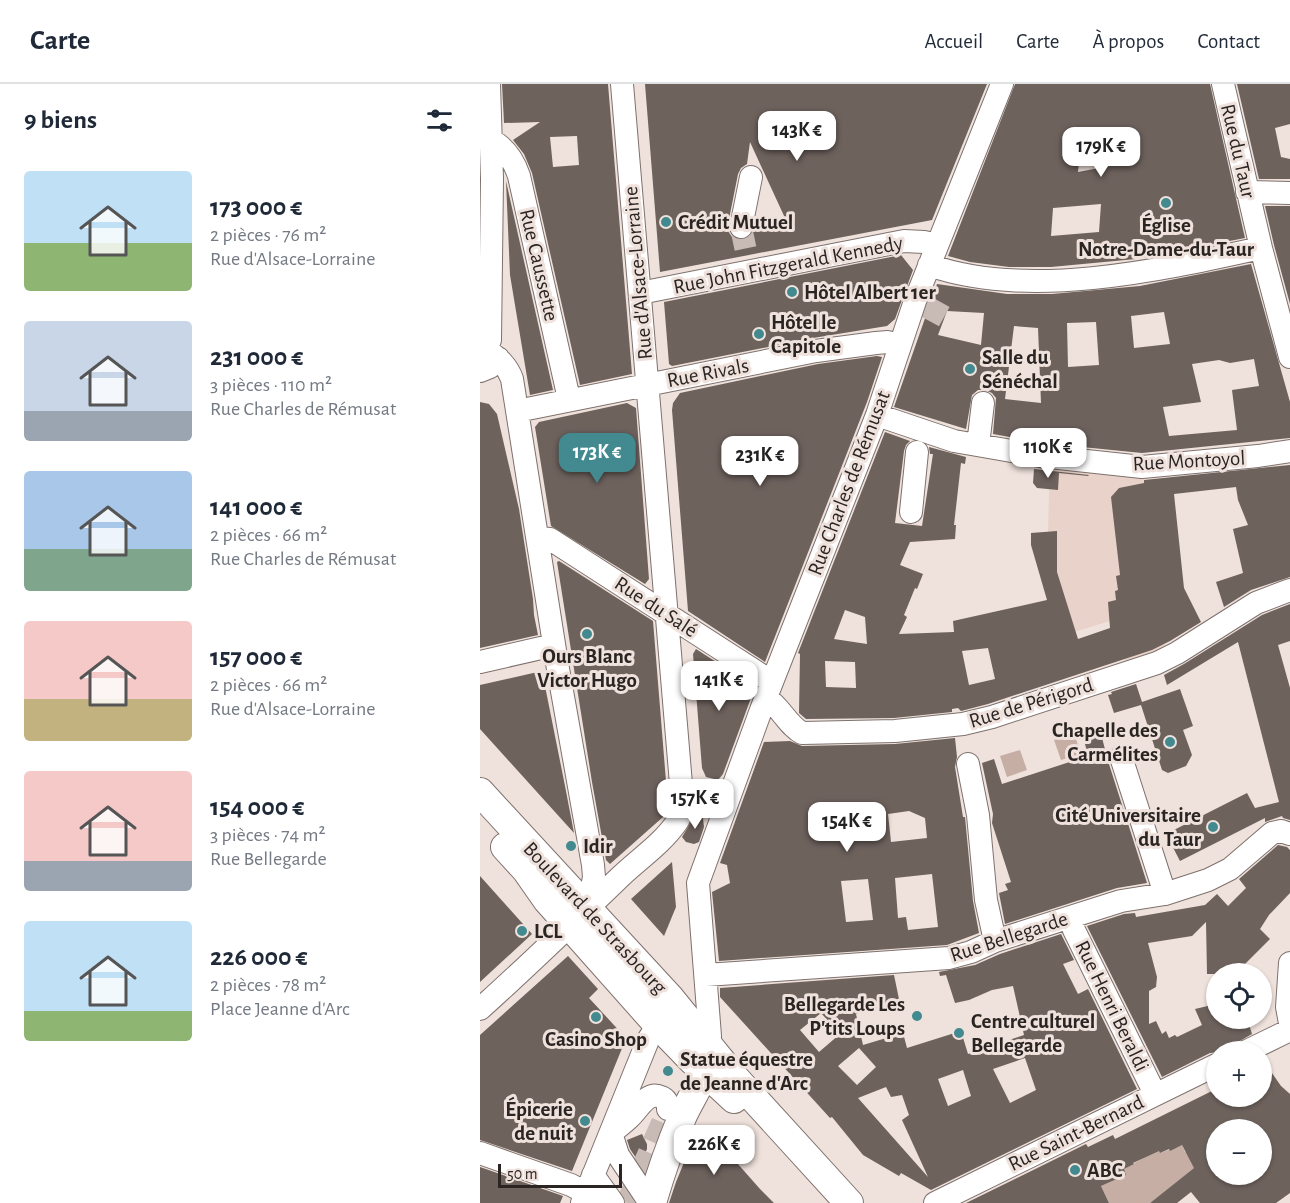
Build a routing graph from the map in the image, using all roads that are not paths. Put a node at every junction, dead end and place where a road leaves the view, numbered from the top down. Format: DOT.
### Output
graph roads {
  1 [pos="489,84"];
  2 [pos="622,84"];
  3 [pos="1002,84"];
  4 [pos="1223,84"];
  5 [pos="491,140"];
  6 [pos="751,177"];
  7 [pos="1247,192"];
  8 [pos="1290,193"];
  9 [pos="741,227"];
  10 [pos="1261,248"];
  11 [pos="933,255"];
  12 [pos="640,293"];
  13 [pos="899,345"];
  14 [pos="486,357"];
  15 [pos="1290,357"];
  16 [pos="648,385"];
  17 [pos="569,399"];
  18 [pos="983,403"];
  19 [pos="518,411"];
  20 [pos="877,415"];
  21 [pos="922,440"];
  22 [pos="978,445"];
  23 [pos="1290,451"];
  24 [pos="911,512"];
  25 [pos="538,538"];
  26 [pos="1290,590"];
  27 [pos="666,614"];
  28 [pos="548,635"];
  29 [pos="480,662"];
  30 [pos="769,690"];
  31 [pos="1121,757"];
  32 [pos="968,764"];
  33 [pos="480,792"];
  34 [pos="480,818"];
  35 [pos="1287,828"];
  36 [pos="1165,894"];
  37 [pos="579,918"];
  38 [pos="1070,918"];
  39 [pos="995,941"];
  40 [pos="1290,963"];
  41 [pos="706,975"];
  42 [pos="480,1009"];
  43 [pos="687,1019"];
  44 [pos="1290,1023"];
  45 [pos="658,1025"];
  46 [pos="1290,1030"];
  47 [pos="1267,1041"];
  48 [pos="709,1045"];
  49 [pos="1206,1070"];
  50 [pos="705,1073"];
  51 [pos="1155,1094"];
  52 [pos="668,1109"];
  53 [pos="611,1133"];
  54 [pos="480,1153"];
  55 [pos="664,1160"];
  56 [pos="623,1162"];
  57 [pos="591,1186"];
  58 [pos="939,1202"];
  59 [pos="613,1203"];
  60 [pos="633,1203"];
  61 [pos="651,1203"];
  62 [pos="828,1203"];
  63 [pos="849,1203"];
  1 -- 5 [label="street"];
  2 -- 12 [label="street, Rue d'Alsace-Lorraine"];
  3 -- 11 [label="street, Rue Charles de Rémusat"];
  4 -- 7 [label="street, Rue du Taur"];
  5 -- 14 [label="street"];
  5 -- 17 [label="street, Rue Caussette"];
  6 -- 9 [label="street"];
  7 -- 8 [label="street"];
  7 -- 10 [label="street, Rue du Taur"];
  10 -- 11 [label="street, Rue John Fitzgerald Kennedy"];
  10 -- 15 [label="street, Rue du Taur"];
  11 -- 12 [label="street, Rue John Fitzgerald Kennedy"];
  11 -- 13 [label="street, Rue Charles de Rémusat"];
  12 -- 16 [label="street, Rue d'Alsace-Lorraine"];
  13 -- 16 [label="street, Rue Rivals"];
  13 -- 20 [label="street, Rue Charles de Rémusat"];
  14 -- 19 [label="street"];
  16 -- 17 [label="street, Rue Rivals"];
  16 -- 27 [label="street, Rue d'Alsace-Lorraine"];
  17 -- 19 [label="street, Rue Rivals"];
  18 -- 22 [label="street"];
  19 -- 25 [label="street"];
  20 -- 21 [label="street, Rue Montoyol"];
  20 -- 30 [label="street, Rue Charles de Rémusat"];
  21 -- 22 [label="street, Rue Montoyol"];
  21 -- 24 [label="street"];
  22 -- 23 [label="street, Rue Montoyol"];
  25 -- 27 [label="street, Rue du Salé"];
  25 -- 28 [label="street"];
  26 -- 30 [label="street, Rue de Périgord"];
  27 -- 30 [label="street, Rue du Salé"];
  27 -- 37 [label="street, Rue d'Alsace-Lorraine"];
  28 -- 29 [label="street"];
  28 -- 37 [label="street"];
  30 -- 41 [label="street, Rue Charles de Rémusat"];
  31 -- 36 [label="street"];
  32 -- 39 [label="street"];
  33 -- 37 [label="main road, Boulevard de Strasbourg"];
  34 -- 37 [label="main road, Boulevard de Strasbourg"];
  35 -- 36 [label="street, Rue Bellegarde"];
  36 -- 38 [label="street, Rue Bellegarde"];
  37 -- 42 [label="street"];
  37 -- 43 [label="main road, Boulevard de Strasbourg"];
  37 -- 45 [label="main road, Boulevard de Strasbourg"];
  38 -- 39 [label="street, Rue Bellegarde"];
  38 -- 51 [label="street, Rue Henri Beraldi"];
  39 -- 41 [label="street, Rue Bellegarde"];
  40 -- 44 [label="street"];
  41 -- 48 [label="street"];
  43 -- 45 [label="street"];
  43 -- 48 [label="main road, Boulevard de Strasbourg"];
  45 -- 50 [label="main road, Boulevard de Strasbourg"];
  45 -- 53 [label="street"];
  46 -- 47 [label="street"];
  48 -- 50 [label="main road"];
  48 -- 63 [label="main road, Boulevard de Strasbourg"];
  49 -- 51 [label="street, Rue Saint-Bernard"];
  50 -- 55 [label="main road"];
  50 -- 62 [label="main road, Boulevard de Strasbourg"];
  51 -- 58 [label="street, Rue Saint-Bernard"];
  52 -- 53 [label="street"];
  53 -- 56 [label="street"];
  53 -- 57 [label="street"];
  54 -- 57 [label="street"];
  55 -- 56 [label="street"];
  55 -- 61 [label="main road"];
  56 -- 61 [label="street"];
  57 -- 59 [label="street"];
  57 -- 60 [label="street"];
}
